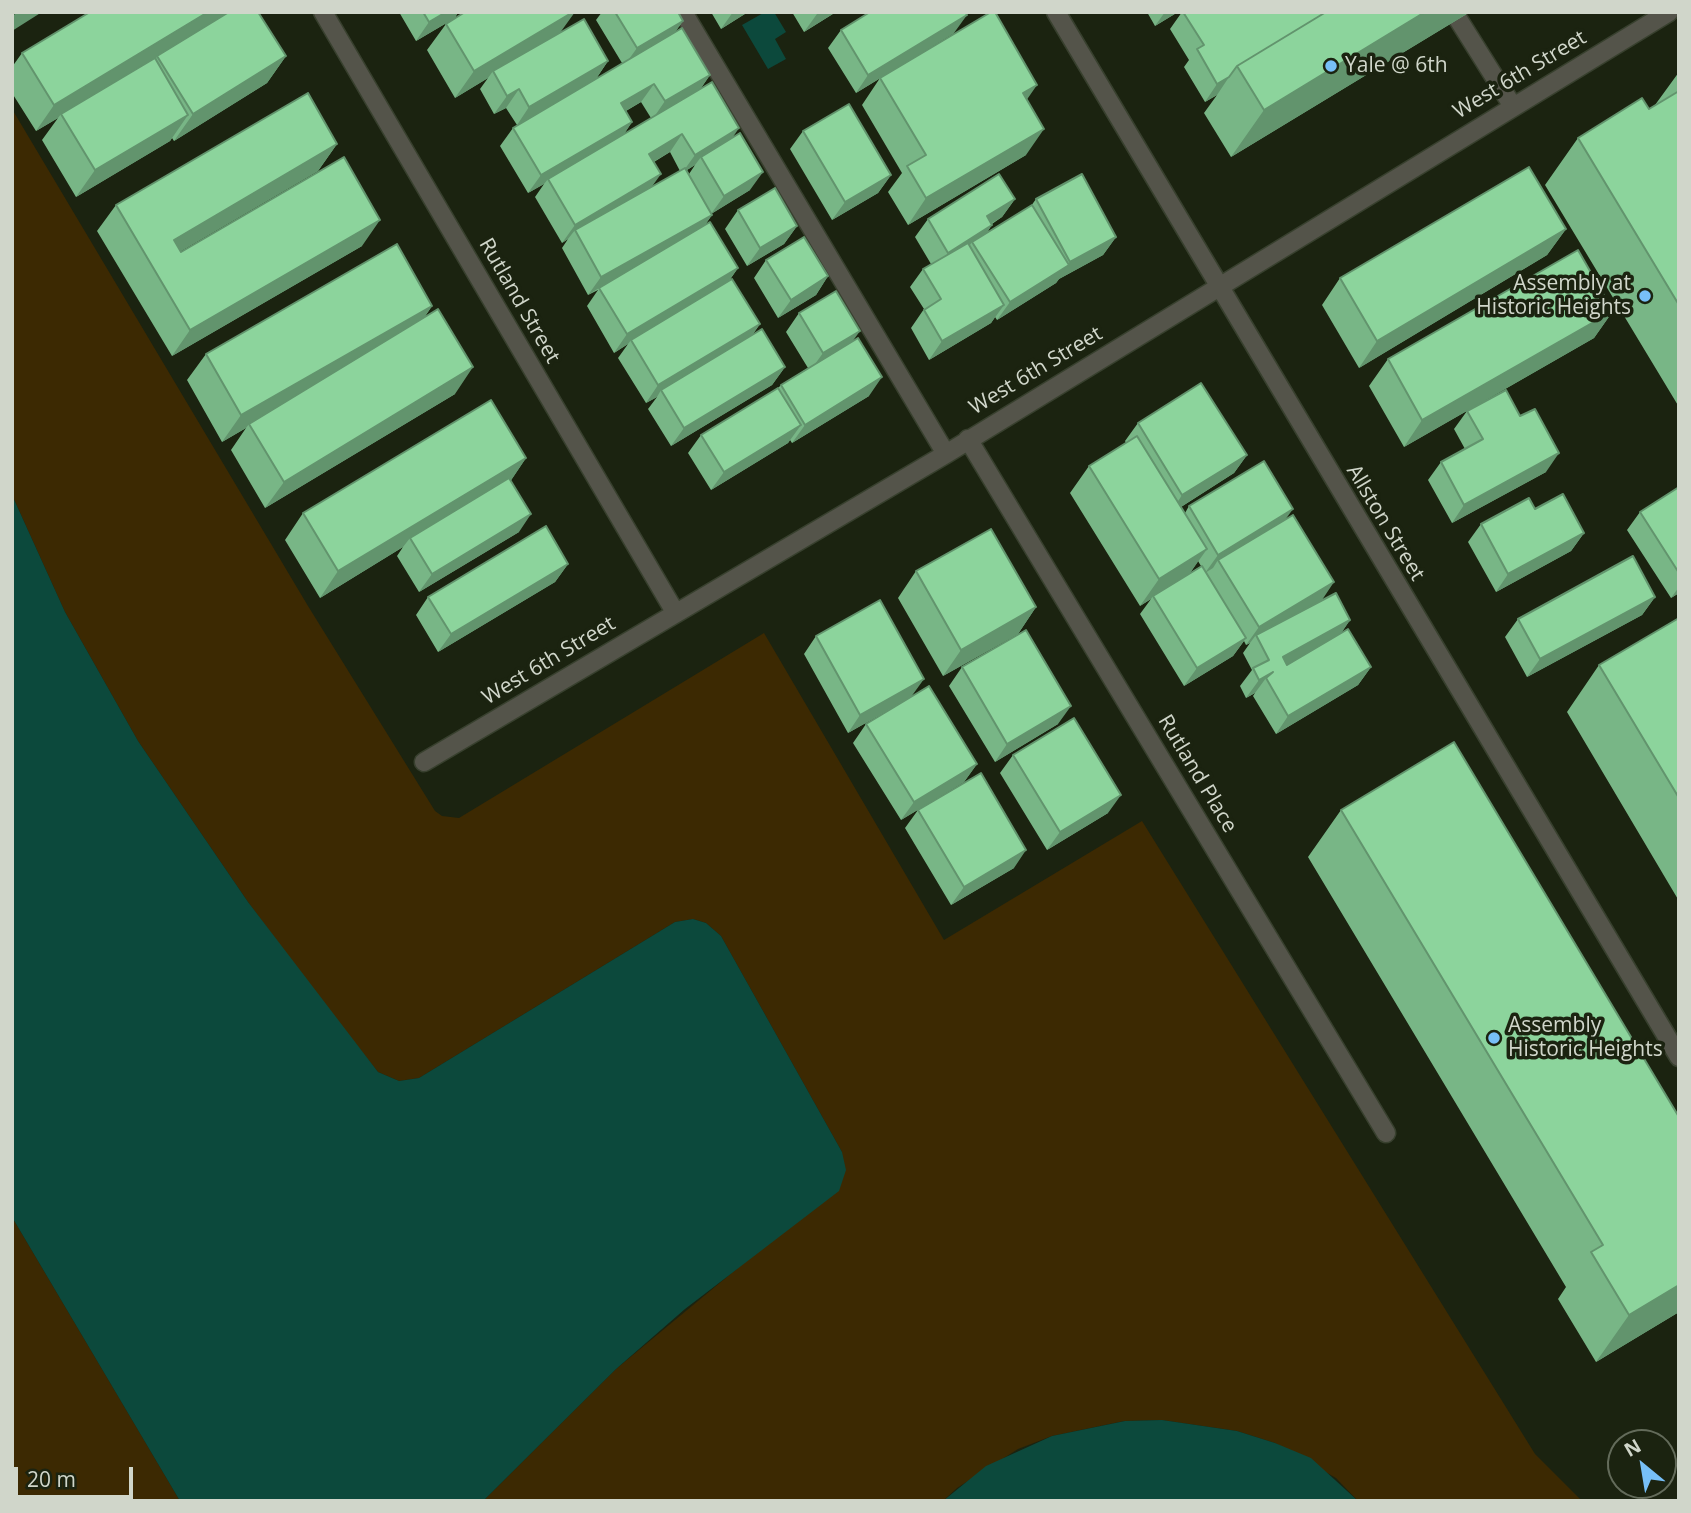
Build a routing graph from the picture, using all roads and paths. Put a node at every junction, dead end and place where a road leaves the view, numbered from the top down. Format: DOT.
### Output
graph roads {
  1 [pos="323,12"];
  2 [pos="683,12"];
  3 [pos="1056,12"];
  4 [pos="1669,12"];
  5 [pos="1458,19"];
  6 [pos="1513,106"];
  7 [pos="1220,286"];
  8 [pos="968,439"];
  9 [pos="946,454"];
  10 [pos="675,612"];
  11 [pos="424,762"];
  12 [pos="1679,1057"];
  13 [pos="1386,1133"];
  1 -- 10 [label="street, Rutland Street"];
  2 -- 9 [label="street"];
  3 -- 7 [label="street, Allston Street"];
  4 -- 6 [label="street, West 6th Street"];
  5 -- 6 [label="street"];
  6 -- 7 [label="street, West 6th Street"];
  7 -- 8 [label="street, West 6th Street"];
  7 -- 12 [label="street, Allston Street"];
  8 -- 9 [label="street, West 6th Street"];
  8 -- 13 [label="street, Rutland Place"];
  9 -- 10 [label="street, West 6th Street"];
  10 -- 11 [label="street, West 6th Street"];
}
